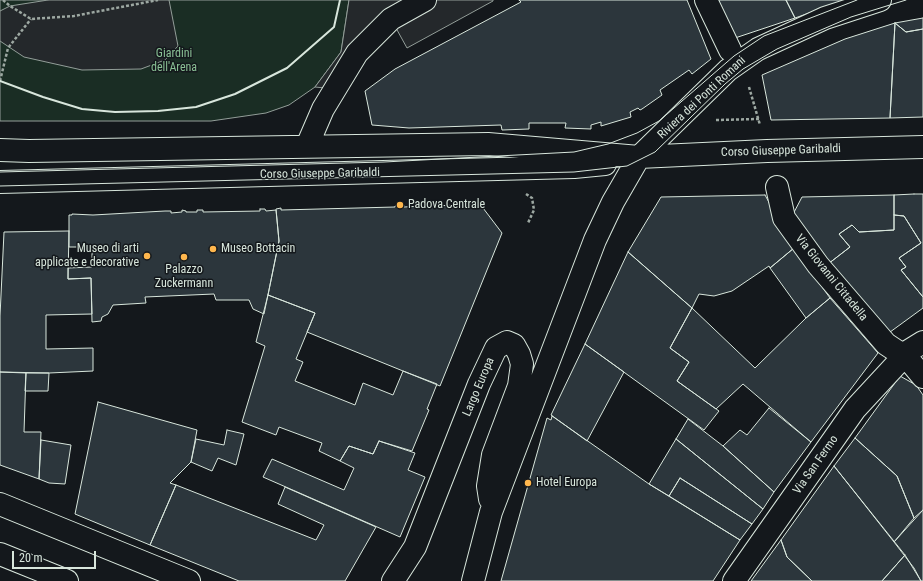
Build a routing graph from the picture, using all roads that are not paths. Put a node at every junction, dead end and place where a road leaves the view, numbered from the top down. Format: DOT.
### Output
graph roads {
  1 [pos="425,0"];
  2 [pos="706,0"];
  3 [pos="880,0"];
  4 [pos="730,50"];
  5 [pos="307,146"];
  6 [pos="923,147"];
  7 [pos="0,150"];
  8 [pos="639,157"];
  9 [pos="0,182"];
  10 [pos="777,187"];
  11 [pos="923,342"];
  12 [pos="904,355"];
  13 [pos="923,377"];
  14 [pos="0,504"];
  15 [pos="491,512"];
  16 [pos="0,554"];
  17 [pos="67,581"];
  18 [pos="189,581"];
  19 [pos="393,581"];
  20 [pos="458,581"];
  21 [pos="473,581"];
  22 [pos="734,581"];
  1 -- 5 [label="street"];
  2 -- 4 [label="street"];
  3 -- 8 [label="street, Riviera dei Ponti Romani"];
  5 -- 7 [label="street, Corso Giuseppe Garibaldi"];
  5 -- 8 [label="street, Corso Giuseppe Garibaldi"];
  6 -- 8 [label="street, Corso Giuseppe Garibaldi"];
  8 -- 9 [label="street, Corso Giuseppe Garibaldi"];
  8 -- 15 [label="street, Largo Europa"];
  10 -- 12 [label="street, Via Giovanni Cittadella"];
  11 -- 12 [label="street, Via San Fermo"];
  12 -- 13 [label="street, Via Giovanni Cittadella"];
  12 -- 22 [label="street, Via San Fermo"];
  14 -- 18 [label="street"];
  15 -- 19 [label="street, Largo Europa"];
  15 -- 20 [label="street"];
  15 -- 21 [label="street, Largo Europa"];
  16 -- 17 [label="street"];
}
